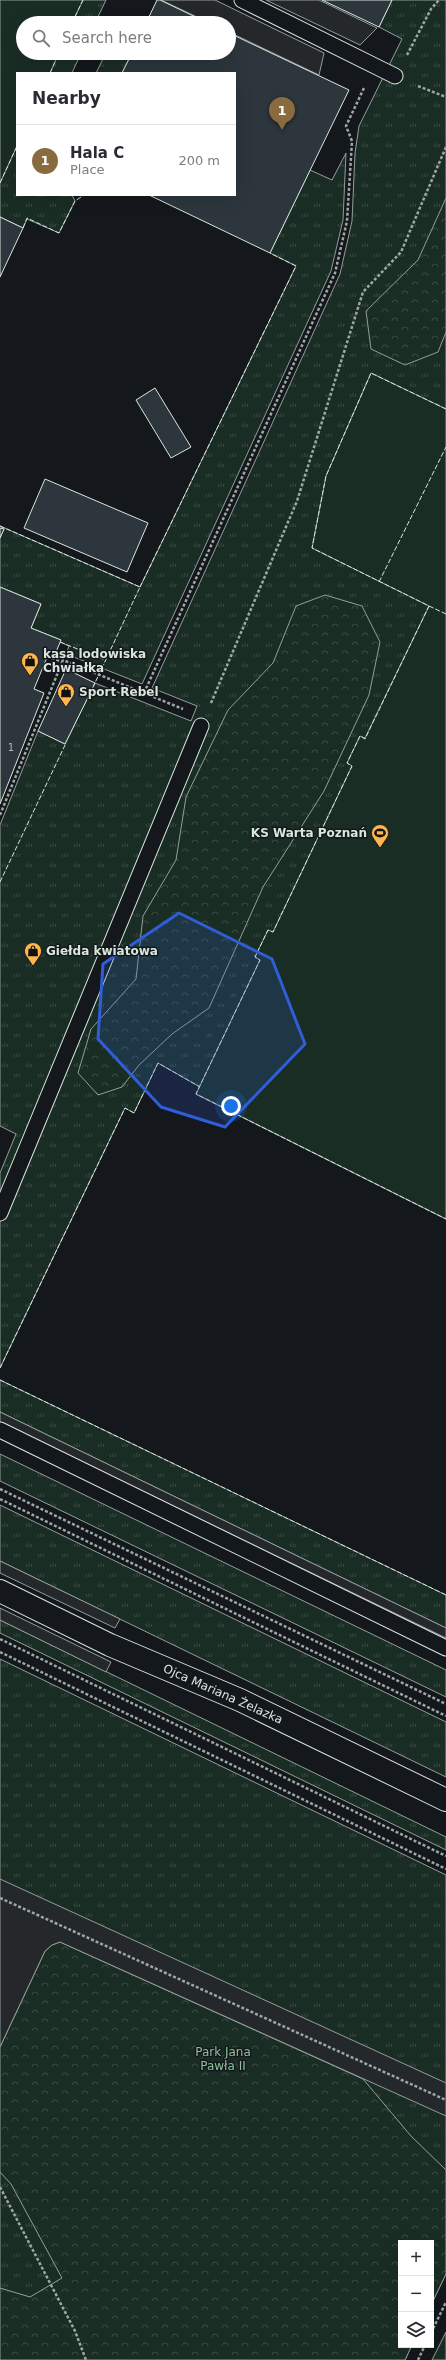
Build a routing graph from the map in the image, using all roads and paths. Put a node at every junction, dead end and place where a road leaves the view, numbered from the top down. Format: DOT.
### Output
graph roads {
  1 [pos="242,0"];
  2 [pos="439,0"];
  3 [pos="375,66"];
  4 [pos="395,76"];
  5 [pos="446,98"];
  6 [pos="446,147"];
  7 [pos="47,656"];
  8 [pos="62,662"];
  9 [pos="144,693"];
  10 [pos="187,710"];
  11 [pos="201,726"];
  12 [pos="0,815"];
  13 [pos="0,1213"];
  14 [pos="0,1430"];
  15 [pos="0,1489"];
  16 [pos="0,1500"];
  17 [pos="0,1591"];
  18 [pos="0,1639"];
  19 [pos="446,1648"];
  20 [pos="0,1652"];
  21 [pos="446,1704"];
  22 [pos="446,1716"];
  23 [pos="446,1800"];
  24 [pos="446,1856"];
  25 [pos="446,1869"];
  26 [pos="0,1898"];
  27 [pos="446,2100"];
  28 [pos="0,2187"];
  29 [pos="446,2302"];
  30 [pos="434,2327"];
  31 [pos="424,2348"];
  32 [pos="86,2360"];
  33 [pos="418,2360"];
  1 -- 3 [label="lane"];
  2 -- 4 [label="path"];
  3 -- 4 [label="lane"];
  3 -- 9 [label="path"];
  4 -- 5 [label="path"];
  6 -- 11 [label="path"];
  7 -- 8 [label="path"];
  8 -- 9 [label="path"];
  8 -- 12 [label="path"];
  9 -- 10 [label="path"];
  11 -- 13 [label="lane"];
  14 -- 19 [label="lane"];
  15 -- 21 [label="path"];
  16 -- 22 [label="path"];
  17 -- 23 [label="street, Ojca Mariana Żelazka"];
  18 -- 24 [label="path"];
  20 -- 25 [label="path"];
  26 -- 27 [label="path"];
  28 -- 32 [label="path"];
  29 -- 30 [label="path"];
  31 -- 33 [label="path"];
}
